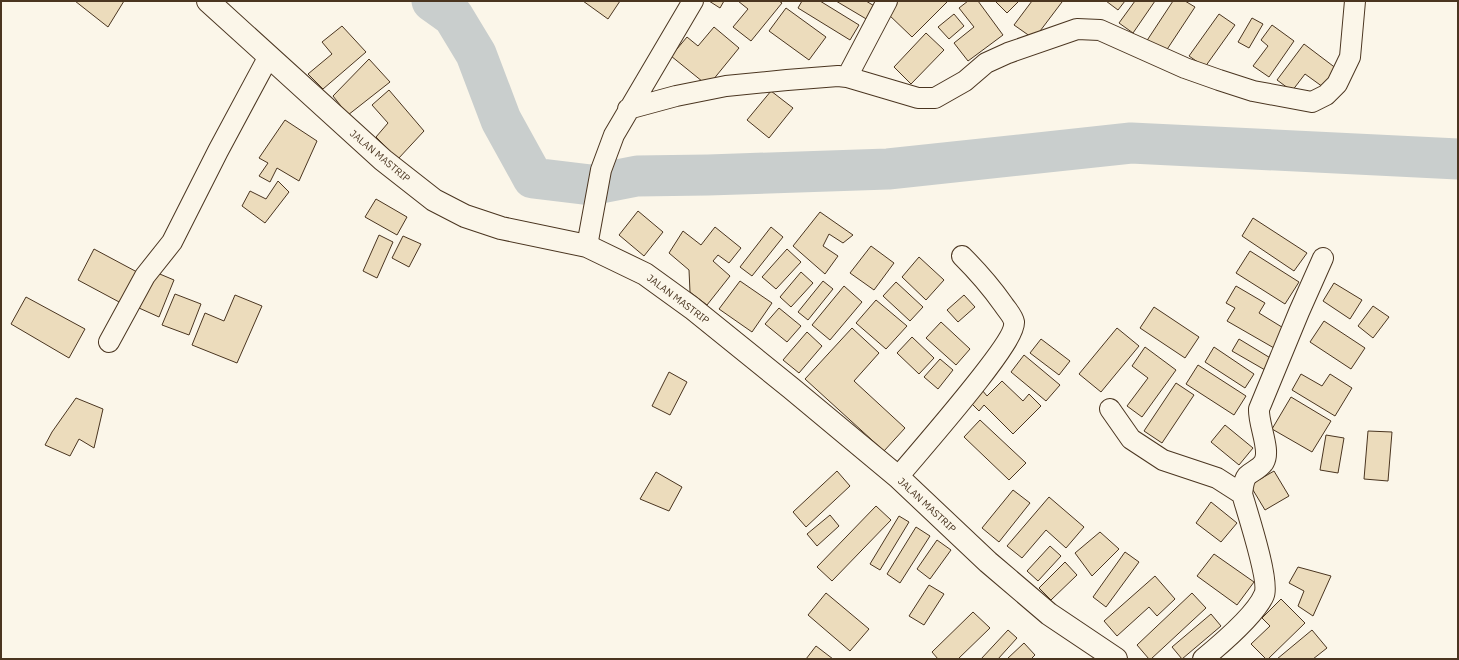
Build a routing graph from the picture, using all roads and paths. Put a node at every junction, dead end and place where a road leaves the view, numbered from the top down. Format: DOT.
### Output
graph roads {
  1 [pos="208,1"];
  2 [pos="693,1"];
  3 [pos="887,1"];
  4 [pos="1355,1"];
  5 [pos="269,56"];
  6 [pos="847,77"];
  7 [pos="628,109"];
  8 [pos="587,246"];
  9 [pos="962,256"];
  10 [pos="1323,258"];
  11 [pos="109,342"];
  12 [pos="1110,409"];
  13 [pos="898,477"];
  14 [pos="1242,494"];
  15 [pos="1116,659"];
  16 [pos="1203,659"];
  1 -- 5 [label="main road, JALAN MASTRIP"];
  2 -- 7 [label="street"];
  3 -- 6 [label="street"];
  4 -- 6 [label="street"];
  5 -- 8 [label="main road, JALAN MASTRIP"];
  5 -- 11 [label="street"];
  6 -- 7 [label="street"];
  7 -- 8 [label="street"];
  8 -- 13 [label="main road, JALAN MASTRIP"];
  9 -- 13 [label="street"];
  10 -- 14 [label="street"];
  12 -- 14 [label="street"];
  13 -- 15 [label="main road, JALAN MASTRIP"];
  14 -- 16 [label="street"];
}
